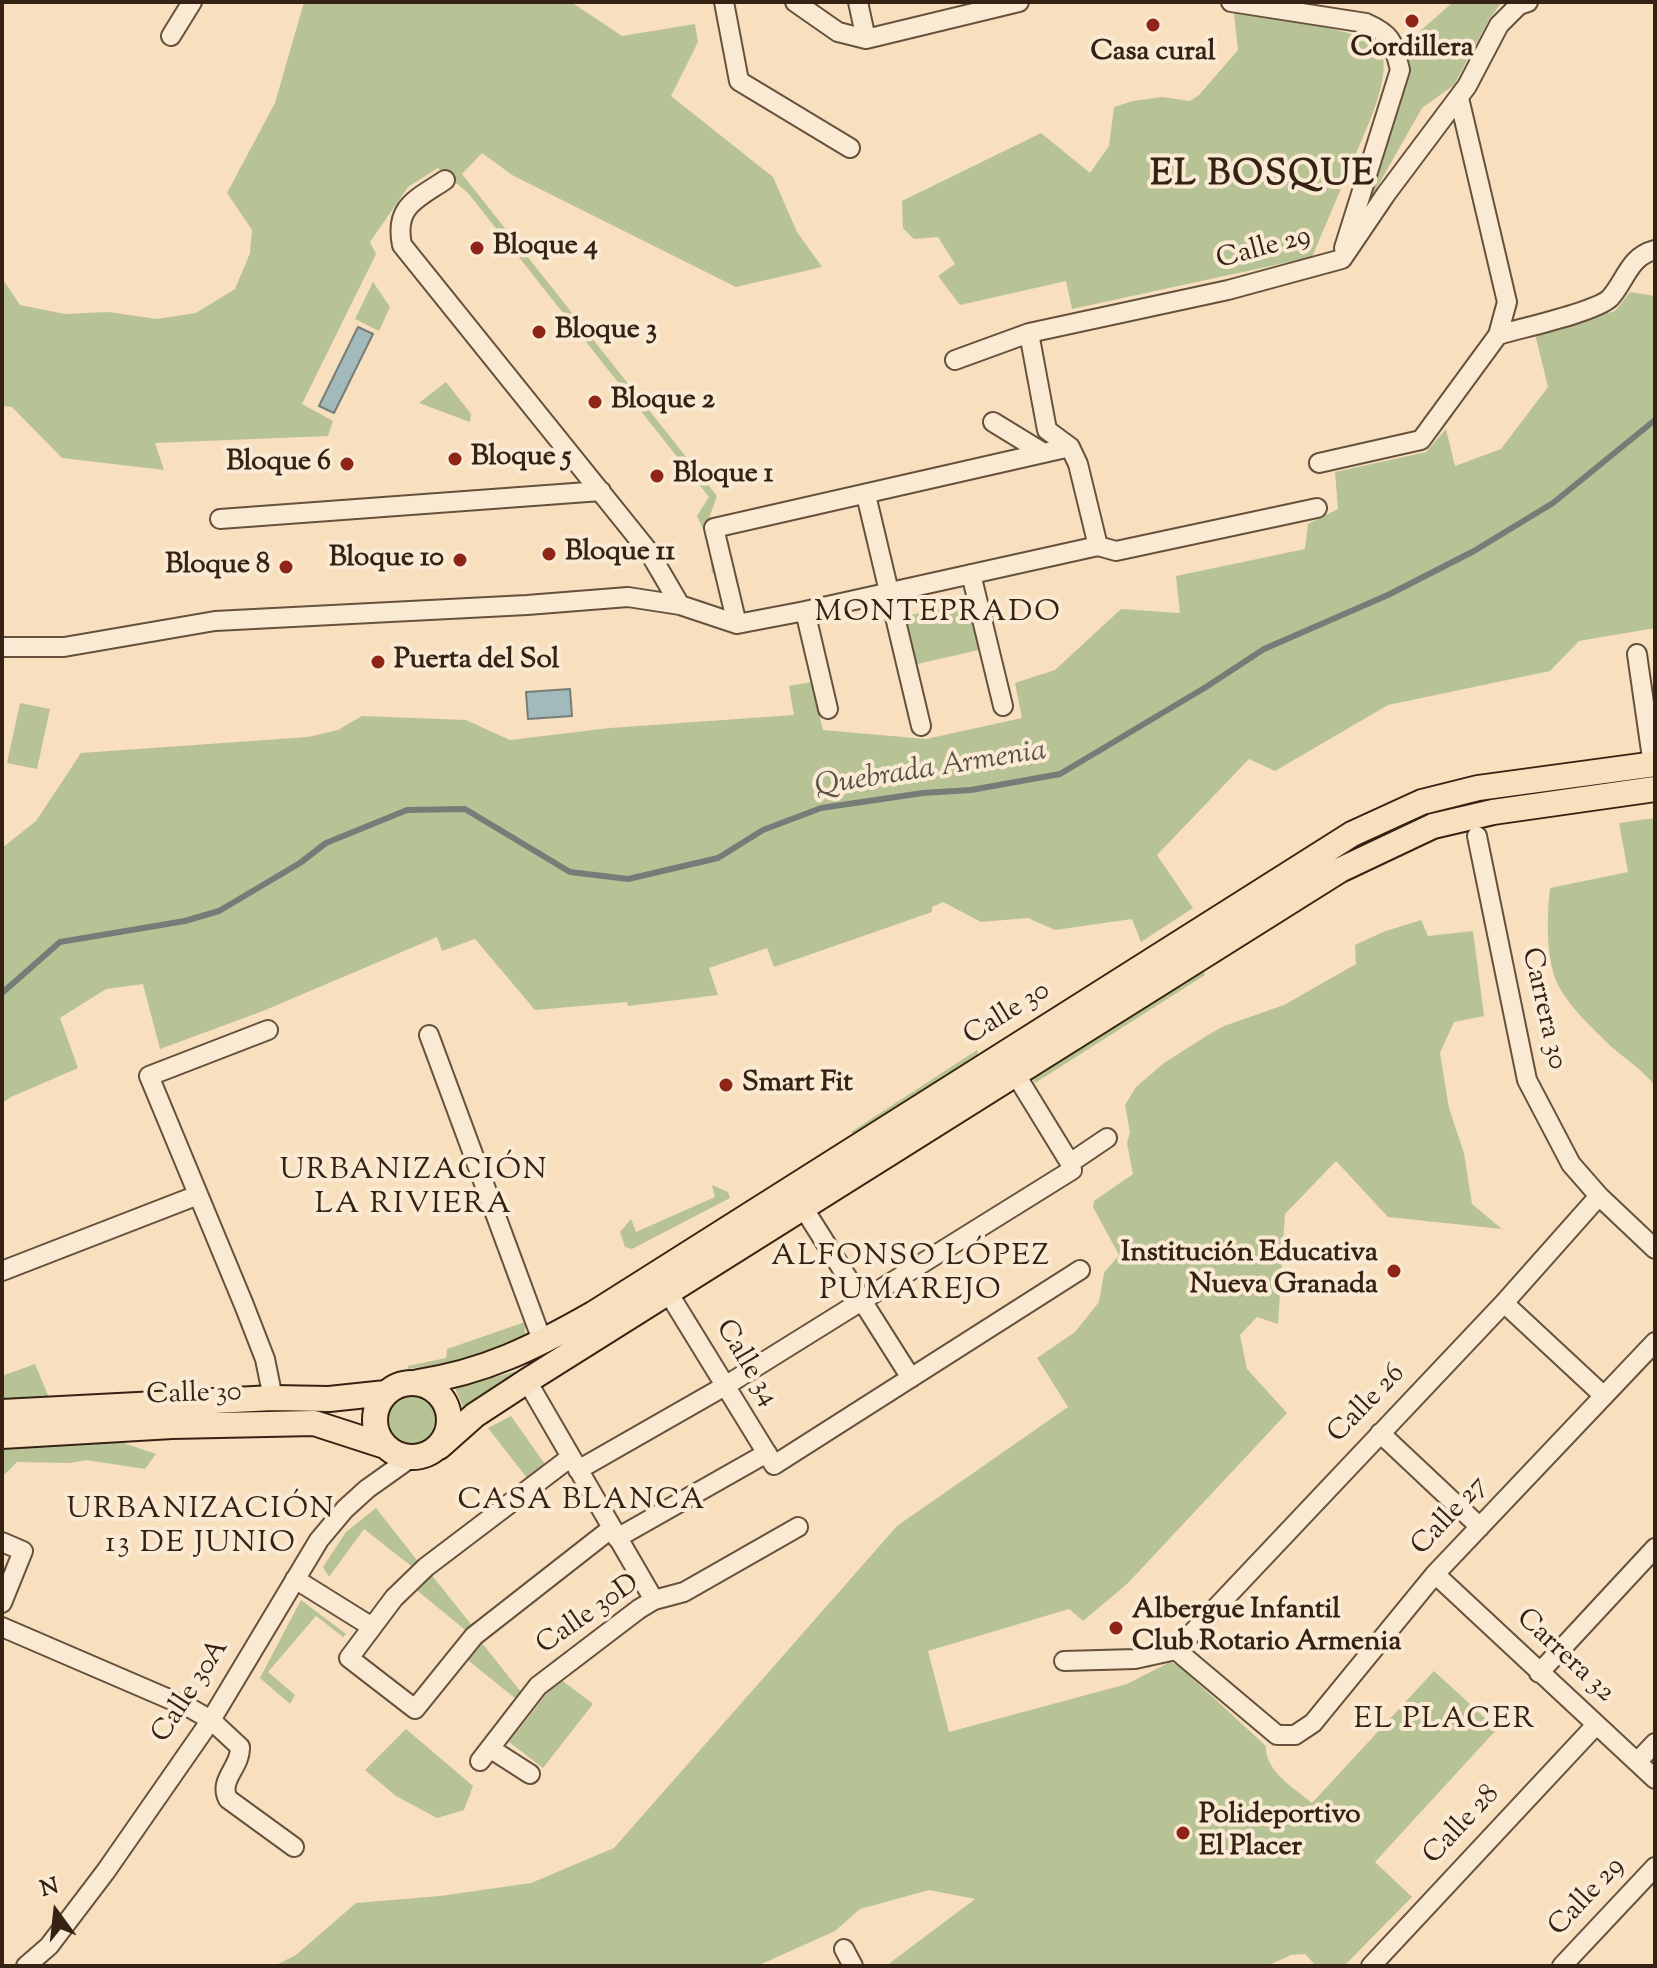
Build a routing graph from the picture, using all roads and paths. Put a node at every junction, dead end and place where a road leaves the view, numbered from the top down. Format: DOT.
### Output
graph roads {
  1 [pos="192,2"];
  2 [pos="724,2"];
  3 [pos="795,2"];
  4 [pos="858,2"];
  5 [pos="1019,2"];
  6 [pos="1231,2"];
  7 [pos="1528,2"];
  8 [pos="171,36"];
  9 [pos="866,39"];
  10 [pos="1459,98"];
  11 [pos="850,148"];
  12 [pos="445,180"];
  13 [pos="1655,250"];
  14 [pos="1342,259"];
  15 [pos="1029,333"];
  16 [pos="1498,335"];
  17 [pos="955,360"];
  18 [pos="993,422"];
  19 [pos="1070,447"];
  20 [pos="1042,452"];
  21 [pos="1319,463"];
  22 [pos="601,491"];
  23 [pos="866,495"];
  24 [pos="1317,508"];
  25 [pos="220,519"];
  26 [pos="1098,546"];
  27 [pos="971,574"];
  28 [pos="889,593"];
  29 [pos="680,605"];
  30 [pos="805,611"];
  31 [pos="737,624"];
  32 [pos="2,647"];
  33 [pos="1637,654"];
  34 [pos="1003,706"];
  35 [pos="828,709"];
  36 [pos="921,726"];
  37 [pos="1654,773"];
  38 [pos="1493,812"];
  39 [pos="1454,821"];
  40 [pos="1477,836"];
  41 [pos="268,1030"];
  42 [pos="429,1035"];
  43 [pos="1016,1075"];
  44 [pos="1107,1138"];
  45 [pos="1070,1163"];
  46 [pos="198,1195"];
  47 [pos="1599,1196"];
  48 [pos="804,1209"];
  49 [pos="1655,1249"];
  50 [pos="1080,1270"];
  51 [pos="2,1271"];
  52 [pos="669,1294"];
  53 [pos="862,1302"];
  54 [pos="1504,1303"];
  55 [pos="1655,1342"];
  56 [pos="543,1343"];
  57 [pos="911,1378"];
  58 [pos="527,1381"];
  59 [pos="418,1382"];
  60 [pos="725,1386"];
  61 [pos="386,1393"];
  62 [pos="1604,1396"];
  63 [pos="273,1398"];
  64 [pos="2,1412"];
  65 [pos="1380,1433"];
  66 [pos="2,1436"];
  67 [pos="385,1446"];
  68 [pos="439,1447"];
  69 [pos="412,1457"];
  70 [pos="770,1459"];
  71 [pos="575,1464"];
  72 [pos="798,1527"];
  73 [pos="1480,1527"];
  74 [pos="615,1533"];
  75 [pos="2,1542"];
  76 [pos="1655,1548"];
  77 [pos="1435,1574"];
  78 [pos="295,1579"];
  79 [pos="654,1600"];
  80 [pos="2,1603"];
  81 [pos="2,1627"];
  82 [pos="372,1627"];
  83 [pos="1176,1650"];
  84 [pos="1064,1661"];
  85 [pos="1539,1673"];
  86 [pos="211,1720"];
  87 [pos="1596,1725"];
  88 [pos="1655,1743"];
  89 [pos="1637,1762"];
  90 [pos="530,1774"];
  91 [pos="1655,1779"];
  92 [pos="294,1847"];
  93 [pos="1655,1867"];
  94 [pos="844,1949"];
  95 [pos="26,1966"];
  96 [pos="853,1966"];
  97 [pos="1371,1966"];
  98 [pos="1562,1966"];
  1 -- 8 [label="street"];
  2 -- 11 [label="street"];
  3 -- 9 [label="street"];
  4 -- 9 [label="street"];
  5 -- 9 [label="street"];
  6 -- 14 [label="street"];
  7 -- 10 [label="street, Calle 29"];
  10 -- 14 [label="street, Calle 29"];
  10 -- 16 [label="street"];
  12 -- 22 [label="street"];
  13 -- 16 [label="street"];
  14 -- 15 [label="street, Calle 29"];
  15 -- 17 [label="street, Calle 29"];
  15 -- 19 [label="street"];
  16 -- 21 [label="street"];
  18 -- 20 [label="street"];
  19 -- 20 [label="street"];
  19 -- 26 [label="street"];
  20 -- 23 [label="street"];
  22 -- 25 [label="street"];
  22 -- 29 [label="street"];
  23 -- 28 [label="street"];
  23 -- 31 [label="street"];
  24 -- 26 [label="street"];
  26 -- 27 [label="street"];
  27 -- 28 [label="street"];
  27 -- 34 [label="street"];
  28 -- 30 [label="street"];
  28 -- 36 [label="street"];
  29 -- 31 [label="street"];
  29 -- 32 [label="street"];
  30 -- 31 [label="street"];
  30 -- 35 [label="street"];
  33 -- 37 [label="street"];
  37 -- 38 [label="main road, Calle 30"];
  37 -- 56 [label="main road, Calle 30"];
  38 -- 39 [label="main road, Calle 30"];
  38 -- 40 [label="street"];
  39 -- 40 [label="street"];
  39 -- 43 [label="main road, Calle 30"];
  40 -- 47 [label="street, Carrera 30"];
  41 -- 46 [label="street"];
  42 -- 56 [label="street"];
  43 -- 45 [label="street"];
  43 -- 48 [label="main road, Calle 30"];
  44 -- 45 [label="street"];
  45 -- 53 [label="street"];
  46 -- 51 [label="street"];
  46 -- 63 [label="street"];
  47 -- 49 [label="street, Carrera 30"];
  47 -- 54 [label="street, Calle 26"];
  48 -- 52 [label="main road, Calle 30"];
  48 -- 53 [label="street"];
  50 -- 57 [label="street"];
  52 -- 58 [label="main road, Calle 30"];
  52 -- 60 [label="street, Calle 34"];
  53 -- 57 [label="street"];
  53 -- 60 [label="street"];
  54 -- 62 [label="street"];
  54 -- 65 [label="street, Calle 26"];
  55 -- 62 [label="street, Calle 27"];
  56 -- 59 [label="main road, Calle 30"];
  57 -- 70 [label="street"];
  58 -- 68 [label="main road, Calle 30"];
  58 -- 71 [label="street"];
  59 -- 61 [label="main road"];
  59 -- 68 [label="main road"];
  60 -- 70 [label="street, Calle 34"];
  60 -- 71 [label="street"];
  61 -- 63 [label="main road, Calle 30"];
  61 -- 67 [label="main road"];
  62 -- 73 [label="street, Calle 27"];
  63 -- 64 [label="main road, Calle 30"];
  65 -- 73 [label="street"];
  65 -- 83 [label="street, Calle 26"];
  66 -- 67 [label="main road, Calle 30"];
  67 -- 69 [label="main road"];
  68 -- 69 [label="main road"];
  69 -- 78 [label="street, Calle 30A"];
  70 -- 74 [label="street"];
  71 -- 74 [label="street"];
  71 -- 82 [label="street"];
  72 -- 79 [label="street, Calle 30D"];
  73 -- 77 [label="street, Calle 27"];
  74 -- 79 [label="street"];
  74 -- 82 [label="street"];
  75 -- 80 [label="street"];
  76 -- 85 [label="street"];
  77 -- 83 [label="street, Calle 27"];
  77 -- 85 [label="street, Carrera 32"];
  78 -- 82 [label="street"];
  78 -- 86 [label="street, Calle 30A"];
  79 -- 90 [label="street, Calle 30D"];
  81 -- 86 [label="street"];
  83 -- 84 [label="street"];
  85 -- 87 [label="street, Carrera 32"];
  86 -- 92 [label="street"];
  86 -- 95 [label="street, Calle 30A"];
  87 -- 89 [label="street, Carrera 32"];
  87 -- 97 [label="street, Calle 28"];
  88 -- 89 [label="street"];
  89 -- 91 [label="street, Carrera 32"];
  93 -- 98 [label="street, Calle 29"];
  94 -- 96 [label="street"];
}
